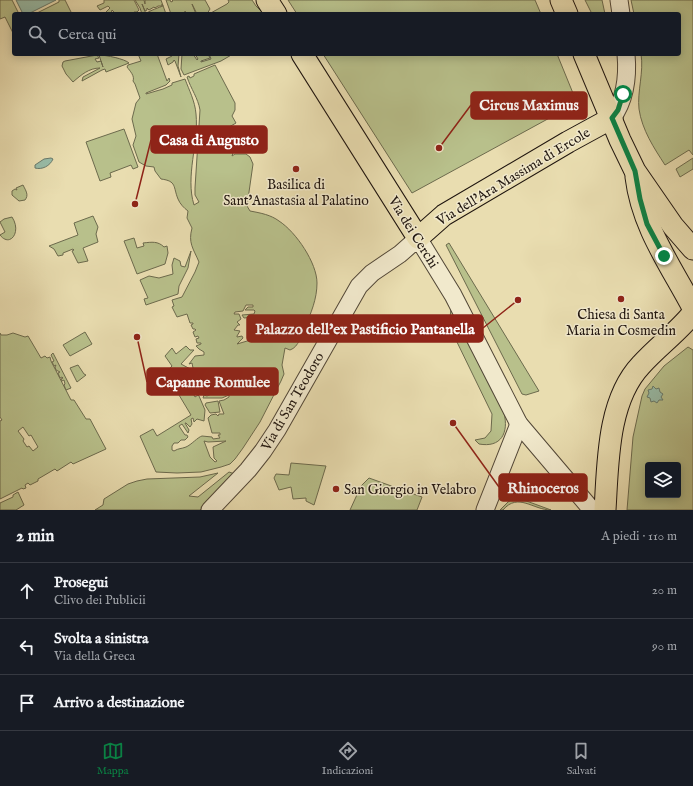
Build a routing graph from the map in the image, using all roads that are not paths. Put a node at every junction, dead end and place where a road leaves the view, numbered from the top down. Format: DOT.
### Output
graph roads {
  1 [pos="267,0"];
  2 [pos="561,0"];
  3 [pos="619,0"];
  4 [pos="275,12"];
  5 [pos="566,12"];
  6 [pos="621,12"];
  7 [pos="303,56"];
  8 [pos="585,56"];
  9 [pos="626,56"];
  10 [pos="612,118"];
  11 [pos="635,171"];
  12 [pos="418,238"];
  13 [pos="693,249"];
  14 [pos="693,308"];
  15 [pos="693,313"];
  16 [pos="516,420"];
  17 [pos="210,510"];
  18 [pos="485,510"];
  19 [pos="592,510"];
  20 [pos="605,510"];
  1 -- 4 [label="main road"];
  2 -- 5 [label="main road"];
  3 -- 6 [label="street"];
  7 -- 12 [label="main road, Via dei Cerchi"];
  8 -- 10 [label="main road"];
  9 -- 10 [label="street"];
  10 -- 11 [label="main road"];
  10 -- 12 [label="main road, Via dell'Ara Massima di Ercole"];
  11 -- 13 [label="main road"];
  11 -- 14 [label="main road"];
  12 -- 16 [label="street, Via dei Cerchi"];
  12 -- 17 [label="street, Via di San Teodoro"];
  15 -- 20 [label="main road"];
  16 -- 18 [label="street"];
  16 -- 19 [label="street, Via dei Cerchi"];
}
